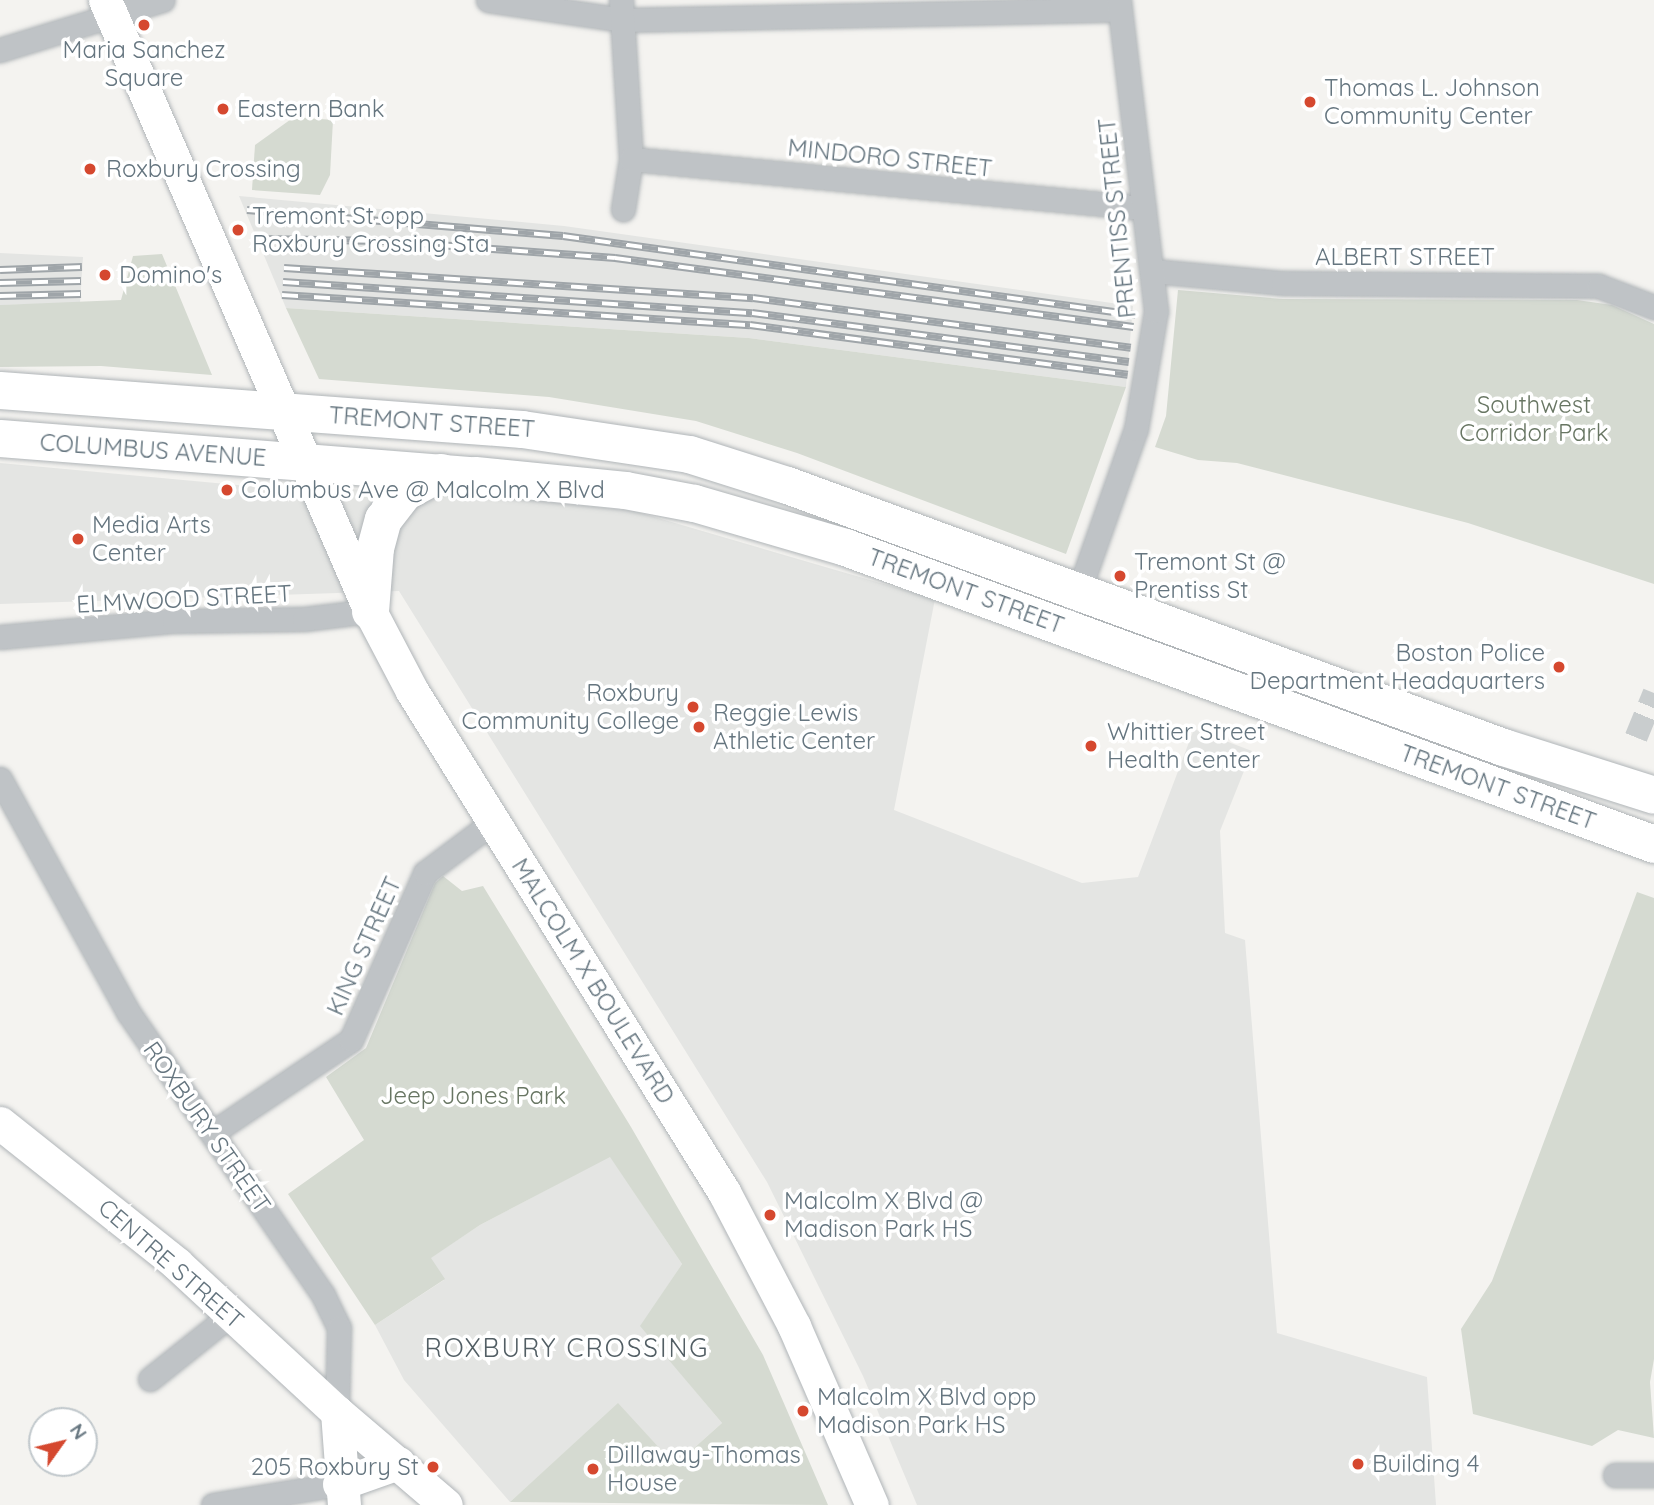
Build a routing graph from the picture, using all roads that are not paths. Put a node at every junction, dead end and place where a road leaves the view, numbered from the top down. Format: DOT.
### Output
graph roads {
  1 [pos="163,0"];
  2 [pos="488,0"];
  3 [pos="1119,5"];
  4 [pos="108,8"];
  5 [pos="622,10"];
  6 [pos="0,50"];
  7 [pos="631,159"];
  8 [pos="1144,208"];
  9 [pos="623,209"];
  10 [pos="1153,271"];
  11 [pos="1654,306"];
  12 [pos="0,390"];
  13 [pos="283,411"];
  14 [pos="0,438"];
  15 [pos="306,463"];
  16 [pos="441,472"];
  17 [pos="1078,593"];
  18 [pos="370,611"];
  19 [pos="1066,628"];
  20 [pos="0,637"];
  21 [pos="0,779"];
  22 [pos="1654,795"];
  23 [pos="493,822"];
  24 [pos="1654,844"];
  25 [pos="0,1123"];
  26 [pos="212,1133"];
  27 [pos="229,1316"];
  28 [pos="150,1379"];
  29 [pos="337,1412"];
  30 [pos="398,1463"];
  31 [pos="1615,1475"];
  32 [pos="1654,1475"];
  33 [pos="341,1494"];
  34 [pos="213,1505"];
  35 [pos="446,1505"];
  36 [pos="872,1505"];
  1 -- 4 [label="street"];
  2 -- 5 [label="street"];
  3 -- 5 [label="street"];
  3 -- 8 [label="street, PRENTISS STREET"];
  4 -- 6 [label="street"];
  4 -- 13 [label="main road, TREMONT STREET"];
  5 -- 7 [label="street"];
  7 -- 8 [label="street, MINDORO STREET"];
  7 -- 9 [label="street"];
  8 -- 10 [label="street, PRENTISS STREET"];
  10 -- 11 [label="street, ALBERT STREET"];
  10 -- 17 [label="street, PRENTISS STREET"];
  12 -- 13 [label="main road, COLUMBUS AVENUE"];
  13 -- 15 [label="main road, TREMONT STREET"];
  13 -- 17 [label="main road, TREMONT STREET"];
  14 -- 15 [label="main road, COLUMBUS AVENUE"];
  15 -- 16 [label="main road, TREMONT STREET"];
  15 -- 18 [label="main road, MALCOLM X BOULEVARD"];
  16 -- 18 [label="main road"];
  16 -- 19 [label="main road, TREMONT STREET"];
  17 -- 19 [label="street, PRENTISS STREET"];
  17 -- 22 [label="main road, TREMONT STREET"];
  18 -- 20 [label="street, ELMWOOD STREET"];
  18 -- 23 [label="main road, MALCOLM X BOULEVARD"];
  19 -- 24 [label="main road, TREMONT STREET"];
  21 -- 26 [label="street, ROXBURY STREET"];
  23 -- 26 [label="street, KING STREET"];
  23 -- 36 [label="main road, MALCOLM X BOULEVARD"];
  25 -- 27 [label="main road, CENTRE STREET"];
  26 -- 29 [label="street, ROXBURY STREET"];
  27 -- 28 [label="street"];
  27 -- 29 [label="main road, CENTRE STREET"];
  29 -- 30 [label="main road"];
  29 -- 33 [label="main road"];
  30 -- 33 [label="main road"];
  30 -- 35 [label="main road"];
  31 -- 32 [label="street"];
  33 -- 34 [label="street"];
}
